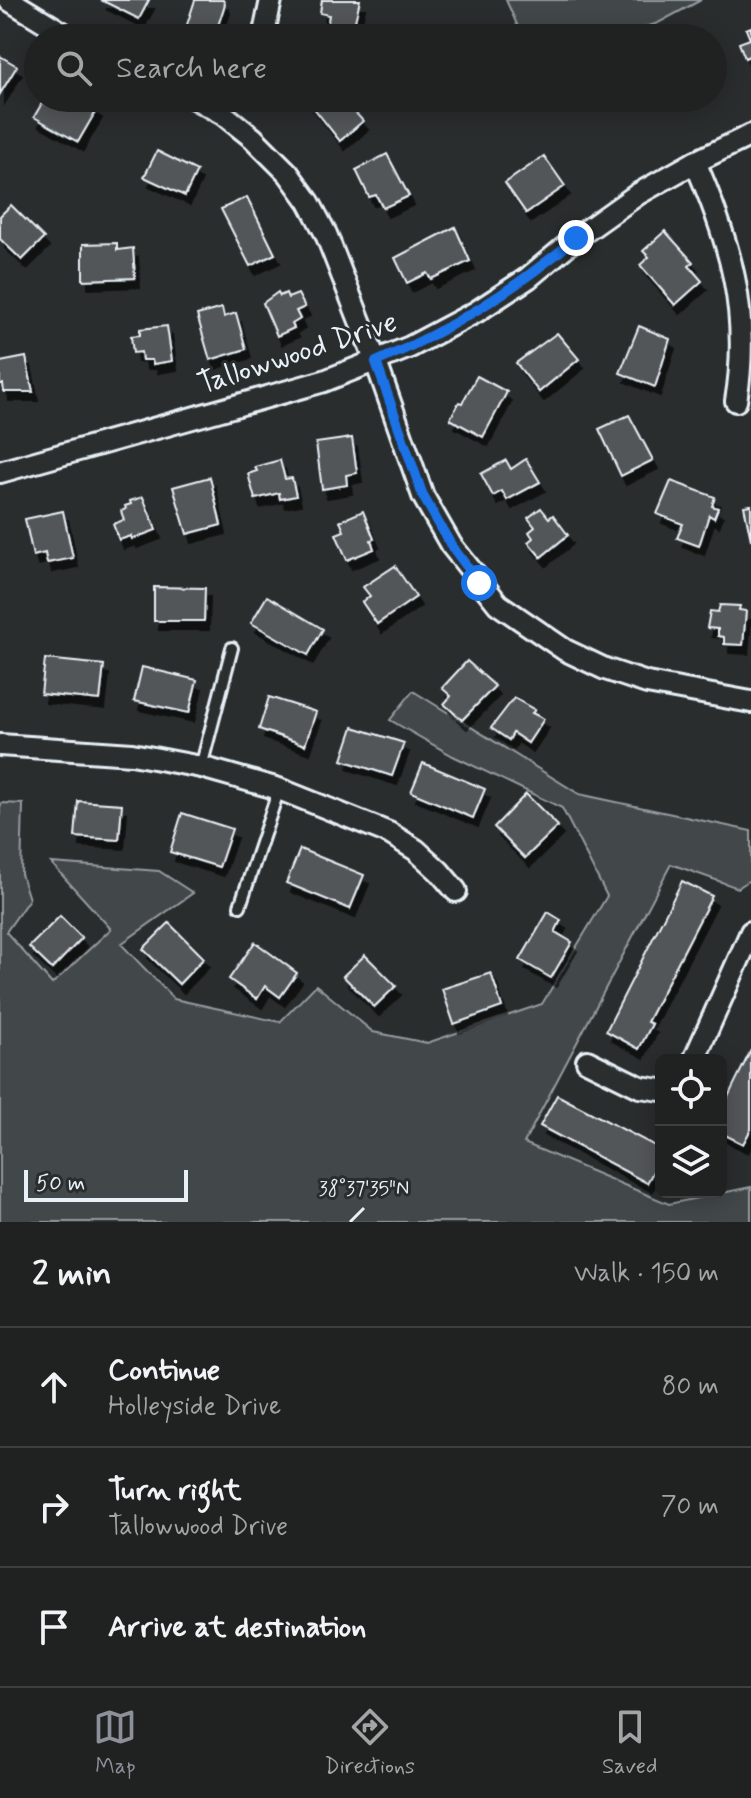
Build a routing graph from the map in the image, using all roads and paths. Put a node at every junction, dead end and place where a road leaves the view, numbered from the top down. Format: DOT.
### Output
graph roads {
  1 [pos="9,0"];
  2 [pos="271,0"];
  3 [pos="48,24"];
  4 [pos="266,24"];
  5 [pos="234,112"];
  6 [pos="751,135"];
  7 [pos="695,162"];
  8 [pos="376,362"];
  9 [pos="736,401"];
  10 [pos="0,472"];
  11 [pos="232,648"];
  12 [pos="751,702"];
  13 [pos="0,745"];
  14 [pos="201,767"];
  15 [pos="279,789"];
  16 [pos="456,891"];
  17 [pos="240,906"];
  18 [pos="751,932"];
  19 [pos="745,955"];
  20 [pos="697,1054"];
  21 [pos="587,1061"];
  22 [pos="655,1089"];
  1 -- 3 [label="street"];
  2 -- 4 [label="street"];
  5 -- 8 [label="street"];
  6 -- 7 [label="street, Tallowwood Drive"];
  7 -- 8 [label="street, Tallowwood Drive"];
  7 -- 9 [label="street"];
  8 -- 10 [label="street, Tallowwood Drive"];
  8 -- 12 [label="street"];
  11 -- 14 [label="lane"];
  13 -- 14 [label="street"];
  14 -- 15 [label="street"];
  15 -- 16 [label="street"];
  15 -- 17 [label="lane"];
  18 -- 19 [label="street"];
  19 -- 20 [label="street"];
  21 -- 22 [label="street"];
}
